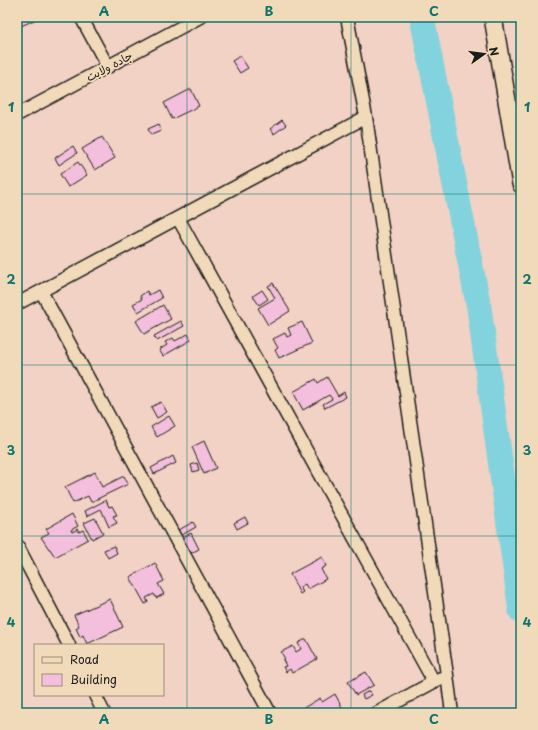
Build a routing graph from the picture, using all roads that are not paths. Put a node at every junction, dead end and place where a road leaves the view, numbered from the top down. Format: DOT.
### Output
graph roads {
  1 [pos="81,17"];
  2 [pos="200,17"];
  3 [pos="347,17"];
  4 [pos="493,17"];
  5 [pos="108,67"];
  6 [pos="17,115"];
  7 [pos="366,116"];
  8 [pos="521,184"];
  9 [pos="178,218"];
  10 [pos="41,291"];
  11 [pos="17,304"];
  12 [pos="17,545"];
  13 [pos="68,644"];
  14 [pos="447,675"];
  15 [pos="434,682"];
  16 [pos="96,696"];
  17 [pos="104,713"];
  18 [pos="270,713"];
  19 [pos="377,713"];
  20 [pos="452,713"];
  1 -- 5 [label="street"];
  2 -- 5 [label="street, جاده ولایت"];
  3 -- 7 [label="street"];
  4 -- 8 [label="street"];
  5 -- 6 [label="street, جاده ولایت"];
  7 -- 9 [label="street"];
  7 -- 14 [label="street"];
  9 -- 10 [label="street"];
  9 -- 15 [label="street"];
  10 -- 11 [label="street"];
  10 -- 18 [label="street"];
  12 -- 13 [label="street"];
  14 -- 15 [label="street"];
  14 -- 20 [label="street"];
  15 -- 19 [label="street"];
  16 -- 17 [label="street"];
}
